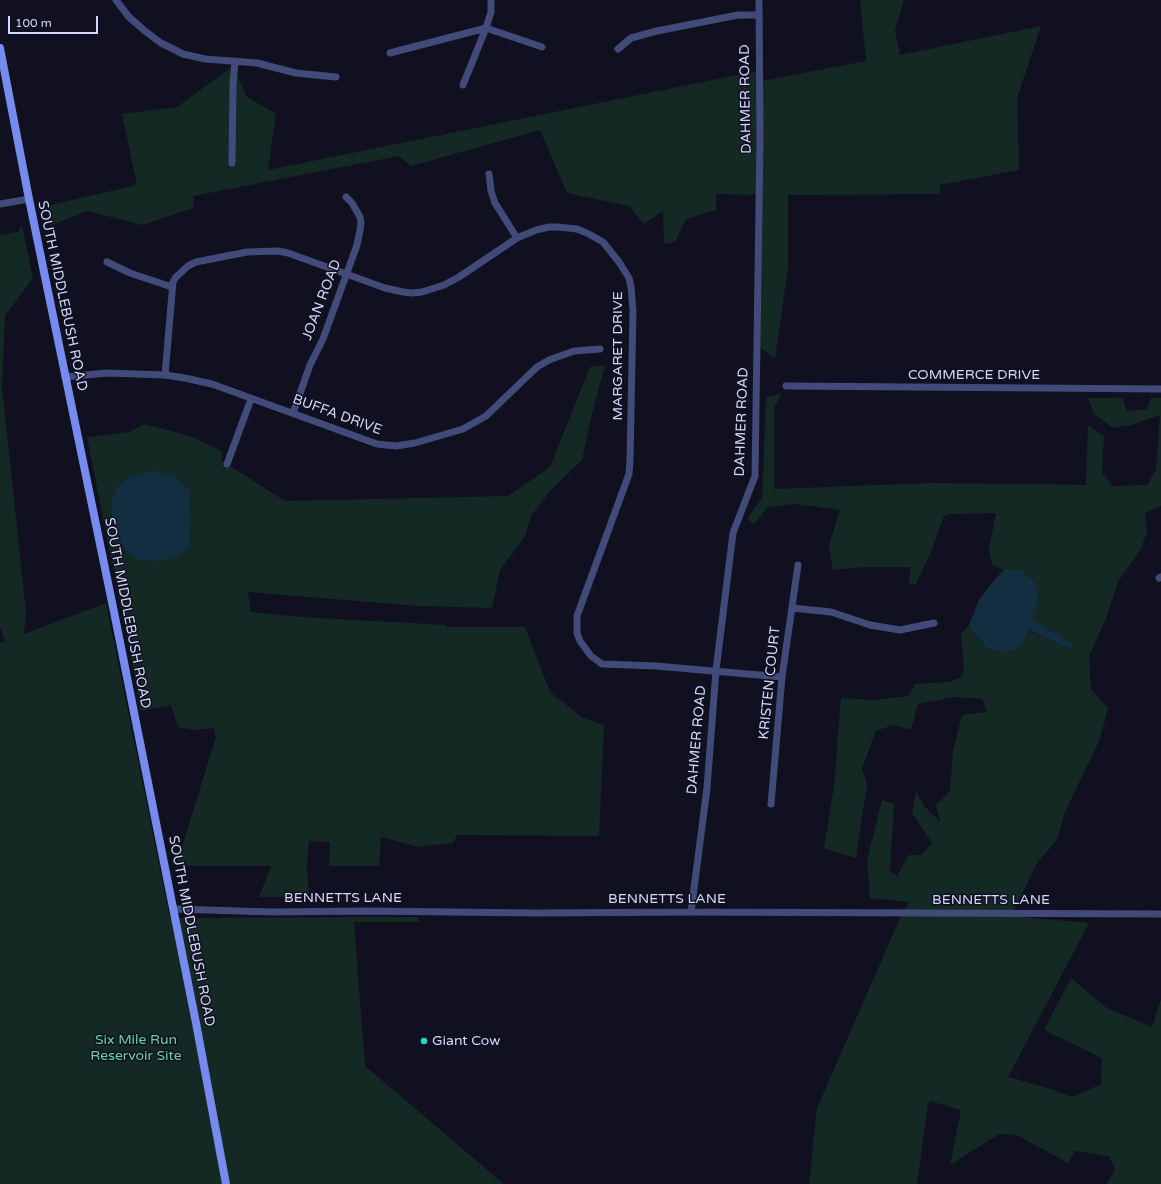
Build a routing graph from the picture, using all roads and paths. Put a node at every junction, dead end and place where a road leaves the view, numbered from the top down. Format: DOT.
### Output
graph roads {
  1 [pos="116,0"];
  2 [pos="491,0"];
  3 [pos="759,0"];
  4 [pos="758,15"];
  5 [pos="486,28"];
  6 [pos="542,47"];
  7 [pos="0,48"];
  8 [pos="618,49"];
  9 [pos="390,53"];
  10 [pos="235,61"];
  11 [pos="336,77"];
  12 [pos="463,85"];
  13 [pos="232,163"];
  14 [pos="490,174"];
  15 [pos="346,197"];
  16 [pos="29,199"];
  17 [pos="0,204"];
  18 [pos="517,238"];
  19 [pos="107,262"];
  20 [pos="346,274"];
  21 [pos="172,287"];
  22 [pos="600,348"];
  23 [pos="165,375"];
  24 [pos="65,377"];
  25 [pos="786,386"];
  26 [pos="1161,389"];
  27 [pos="251,399"];
  28 [pos="293,413"];
  29 [pos="227,464"];
  30 [pos="798,565"];
  31 [pos="792,608"];
  32 [pos="934,623"];
  33 [pos="716,670"];
  34 [pos="782,677"];
  35 [pos="771,804"];
  36 [pos="173,909"];
  37 [pos="691,912"];
  38 [pos="1161,914"];
  39 [pos="226,1184"];
  1 -- 10 [label="street"];
  2 -- 5 [label="street"];
  3 -- 4 [label="street, DAHMER ROAD"];
  4 -- 8 [label="street"];
  4 -- 33 [label="street, DAHMER ROAD"];
  5 -- 6 [label="street"];
  5 -- 9 [label="street"];
  5 -- 12 [label="street"];
  7 -- 16 [label="street, SOUTH MIDDLEBUSH ROAD"];
  10 -- 11 [label="street"];
  10 -- 13 [label="street"];
  14 -- 18 [label="street"];
  15 -- 20 [label="street, JOAN ROAD"];
  16 -- 17 [label="street"];
  16 -- 24 [label="street, SOUTH MIDDLEBUSH ROAD"];
  18 -- 20 [label="street, MARGARET DRIVE"];
  18 -- 33 [label="street, MARGARET DRIVE"];
  19 -- 21 [label="street"];
  20 -- 21 [label="street, MARGARET DRIVE"];
  20 -- 28 [label="street, JOAN ROAD"];
  21 -- 23 [label="street, MARGARET DRIVE"];
  22 -- 28 [label="street, BUFFA DRIVE"];
  23 -- 24 [label="street, BUFFA DRIVE"];
  23 -- 27 [label="street, BUFFA DRIVE"];
  24 -- 36 [label="street, SOUTH MIDDLEBUSH ROAD"];
  25 -- 26 [label="street, COMMERCE DRIVE"];
  27 -- 28 [label="street, BUFFA DRIVE"];
  27 -- 29 [label="street"];
  30 -- 31 [label="street, KRISTEN COURT"];
  31 -- 32 [label="street"];
  31 -- 34 [label="street, KRISTEN COURT"];
  33 -- 34 [label="street, MARGARET DRIVE"];
  33 -- 37 [label="street, DAHMER ROAD"];
  34 -- 35 [label="street, KRISTEN COURT"];
  36 -- 37 [label="street, BENNETTS LANE"];
  36 -- 39 [label="street, SOUTH MIDDLEBUSH ROAD"];
  37 -- 38 [label="street, BENNETTS LANE"];
}
